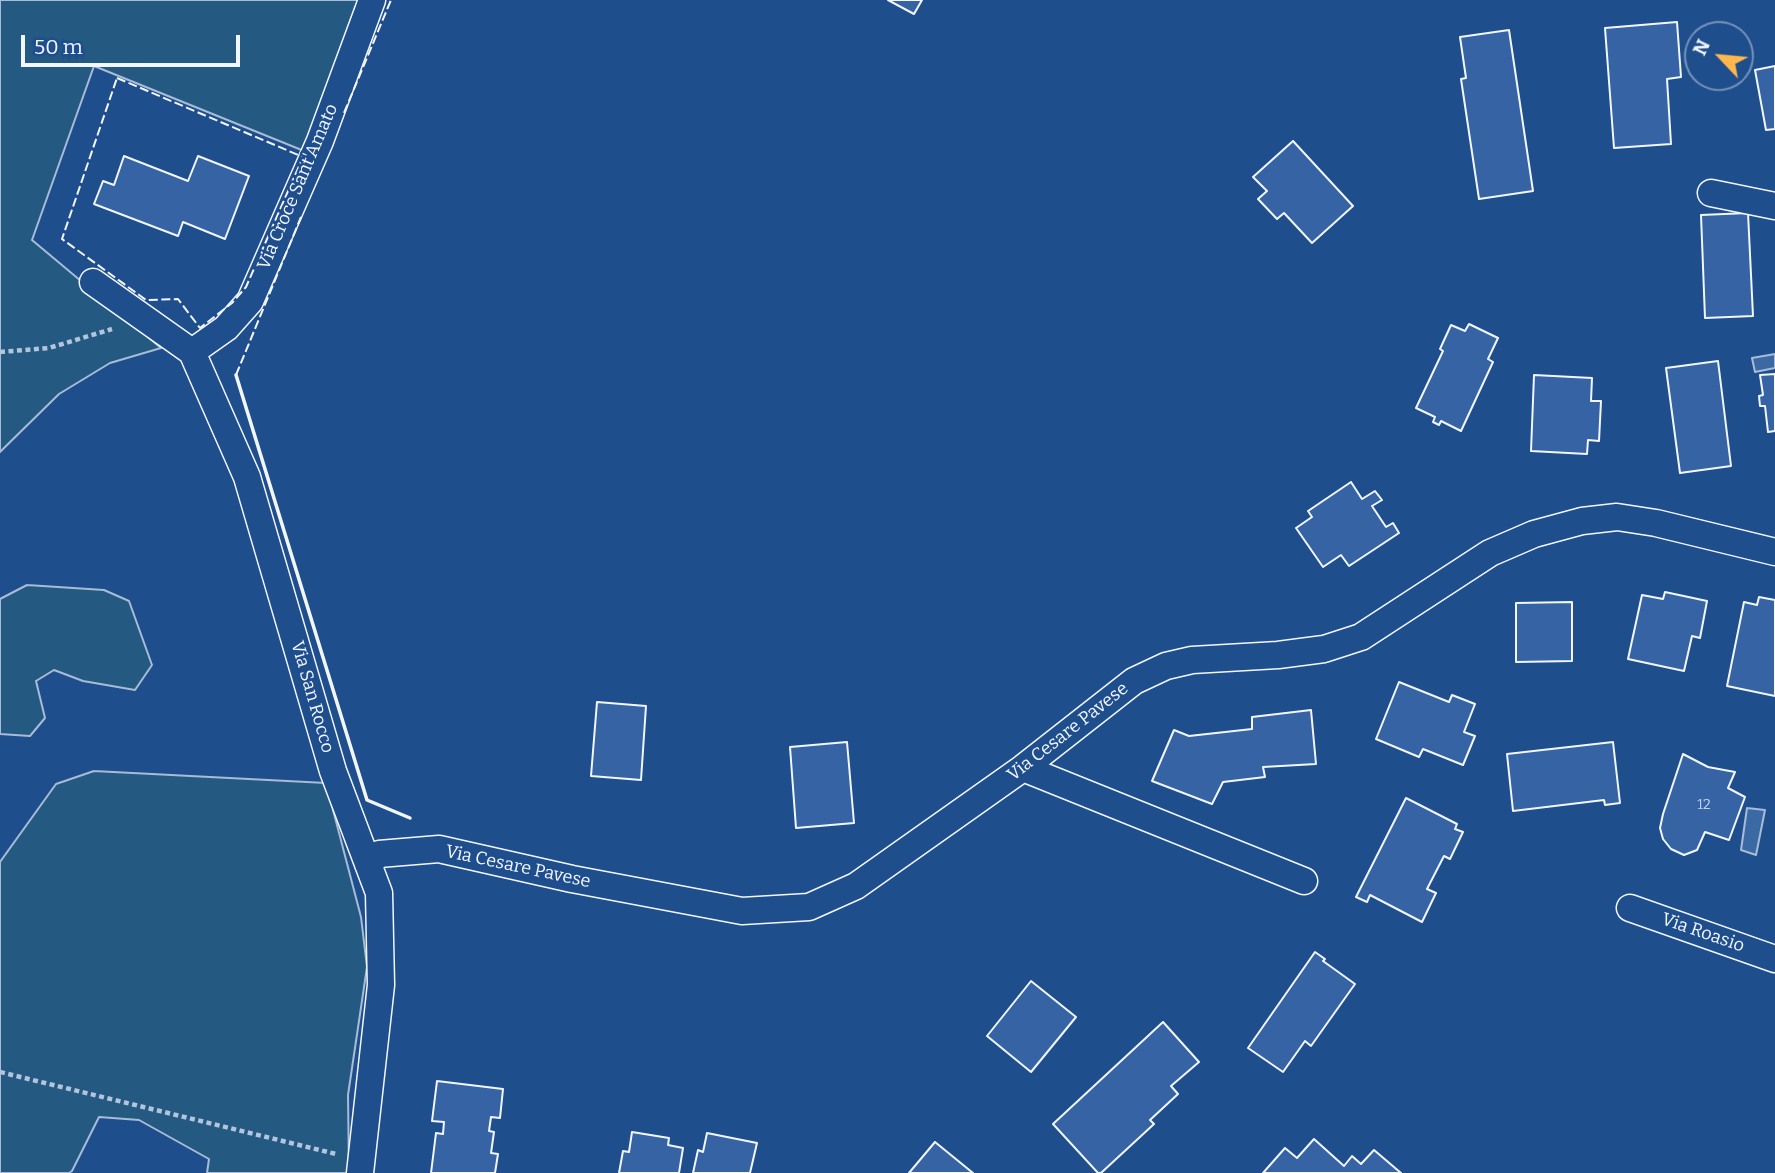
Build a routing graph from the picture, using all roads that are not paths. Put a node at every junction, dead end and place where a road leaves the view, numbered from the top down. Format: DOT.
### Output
graph roads {
  1 [pos="372,0"];
  2 [pos="1711,192"];
  3 [pos="1775,206"];
  4 [pos="93,282"];
  5 [pos="192,352"];
  6 [pos="1775,552"];
  7 [pos="1023,768"];
  8 [pos="369,864"];
  9 [pos="1304,881"];
  10 [pos="1630,908"];
  11 [pos="1775,959"];
  12 [pos="360,1166"];
  1 -- 5 [label="street, Via Croce Sant'Amato"];
  2 -- 3 [label="street"];
  4 -- 5 [label="street"];
  5 -- 8 [label="street, Via San Rocco"];
  6 -- 7 [label="street, Via Cesare Pavese"];
  7 -- 8 [label="street, Via Cesare Pavese"];
  7 -- 9 [label="street"];
  8 -- 12 [label="street, Via San Rocco"];
  10 -- 11 [label="street, Via Roasio"];
}
